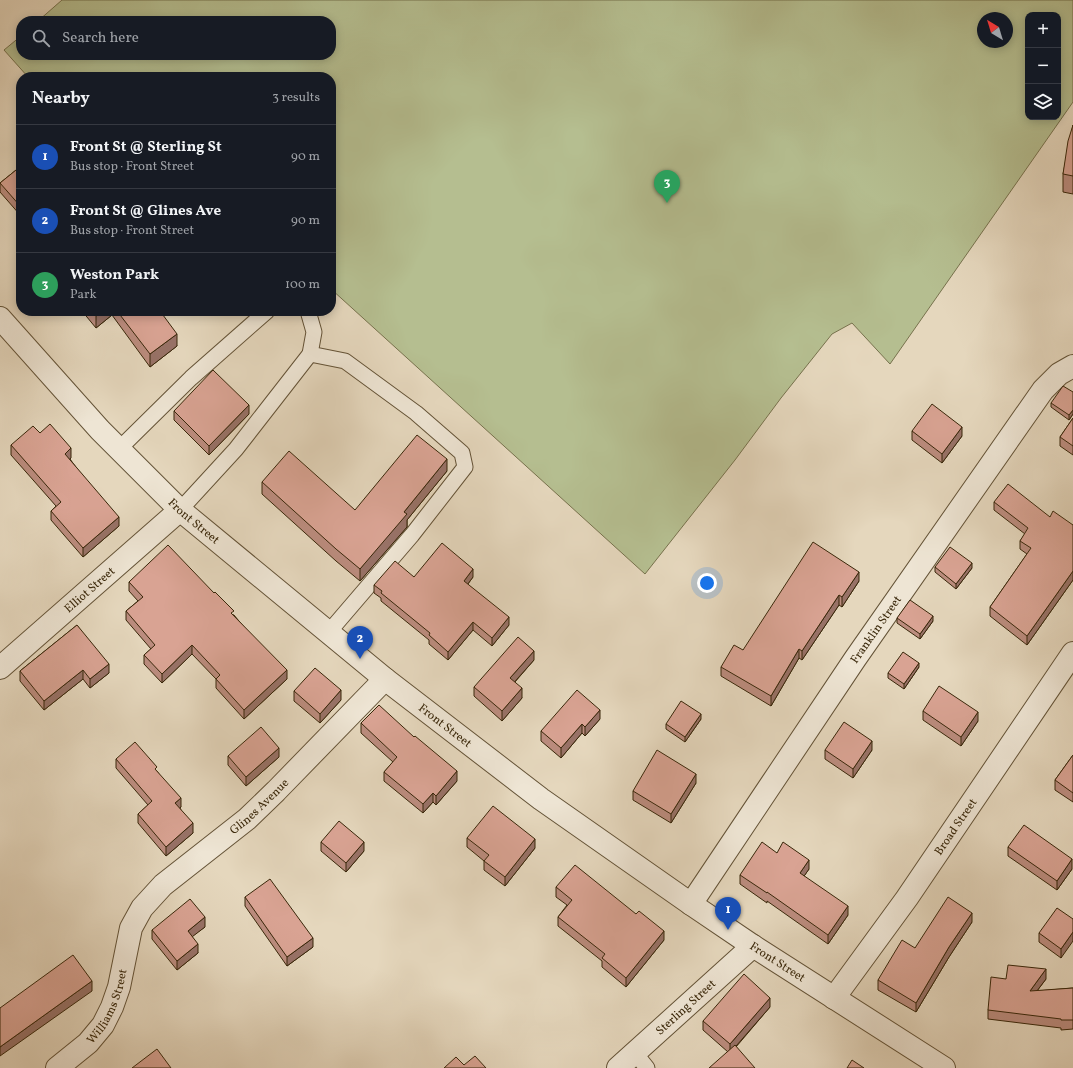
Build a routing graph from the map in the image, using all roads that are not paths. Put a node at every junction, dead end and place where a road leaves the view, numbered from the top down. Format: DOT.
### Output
graph roads {
  1 [pos="261,316"];
  2 [pos="309,316"];
  3 [pos="0,318"];
  4 [pos="310,354"];
  5 [pos="1073,366"];
  6 [pos="119,449"];
  7 [pos="180,510"];
  8 [pos="328,633"];
  9 [pos="1073,653"];
  10 [pos="0,668"];
  11 [pos="385,679"];
  12 [pos="691,904"];
  13 [pos="131,928"];
  14 [pos="753,946"];
  15 [pos="834,998"];
  16 [pos="641,1060"];
  17 [pos="57,1068"];
  18 [pos="618,1068"];
  19 [pos="944,1068"];
  1 -- 6 [label="lane"];
  2 -- 4 [label="lane"];
  3 -- 6 [label="street, Front Street"];
  4 -- 7 [label="lane"];
  4 -- 8 [label="lane"];
  5 -- 12 [label="street, Franklin Street"];
  6 -- 7 [label="street, Front Street"];
  7 -- 8 [label="street, Front Street"];
  7 -- 10 [label="street, Elliot Street"];
  8 -- 11 [label="street, Front Street"];
  9 -- 15 [label="street, Broad Street"];
  11 -- 12 [label="street, Front Street"];
  11 -- 13 [label="street, Glines Avenue"];
  12 -- 14 [label="street, Front Street"];
  13 -- 17 [label="street, Williams Street"];
  14 -- 15 [label="street, Front Street"];
  14 -- 16 [label="street, Sterling Street"];
  15 -- 19 [label="street, Front Street"];
  16 -- 18 [label="street, Sterling Street"];
}
